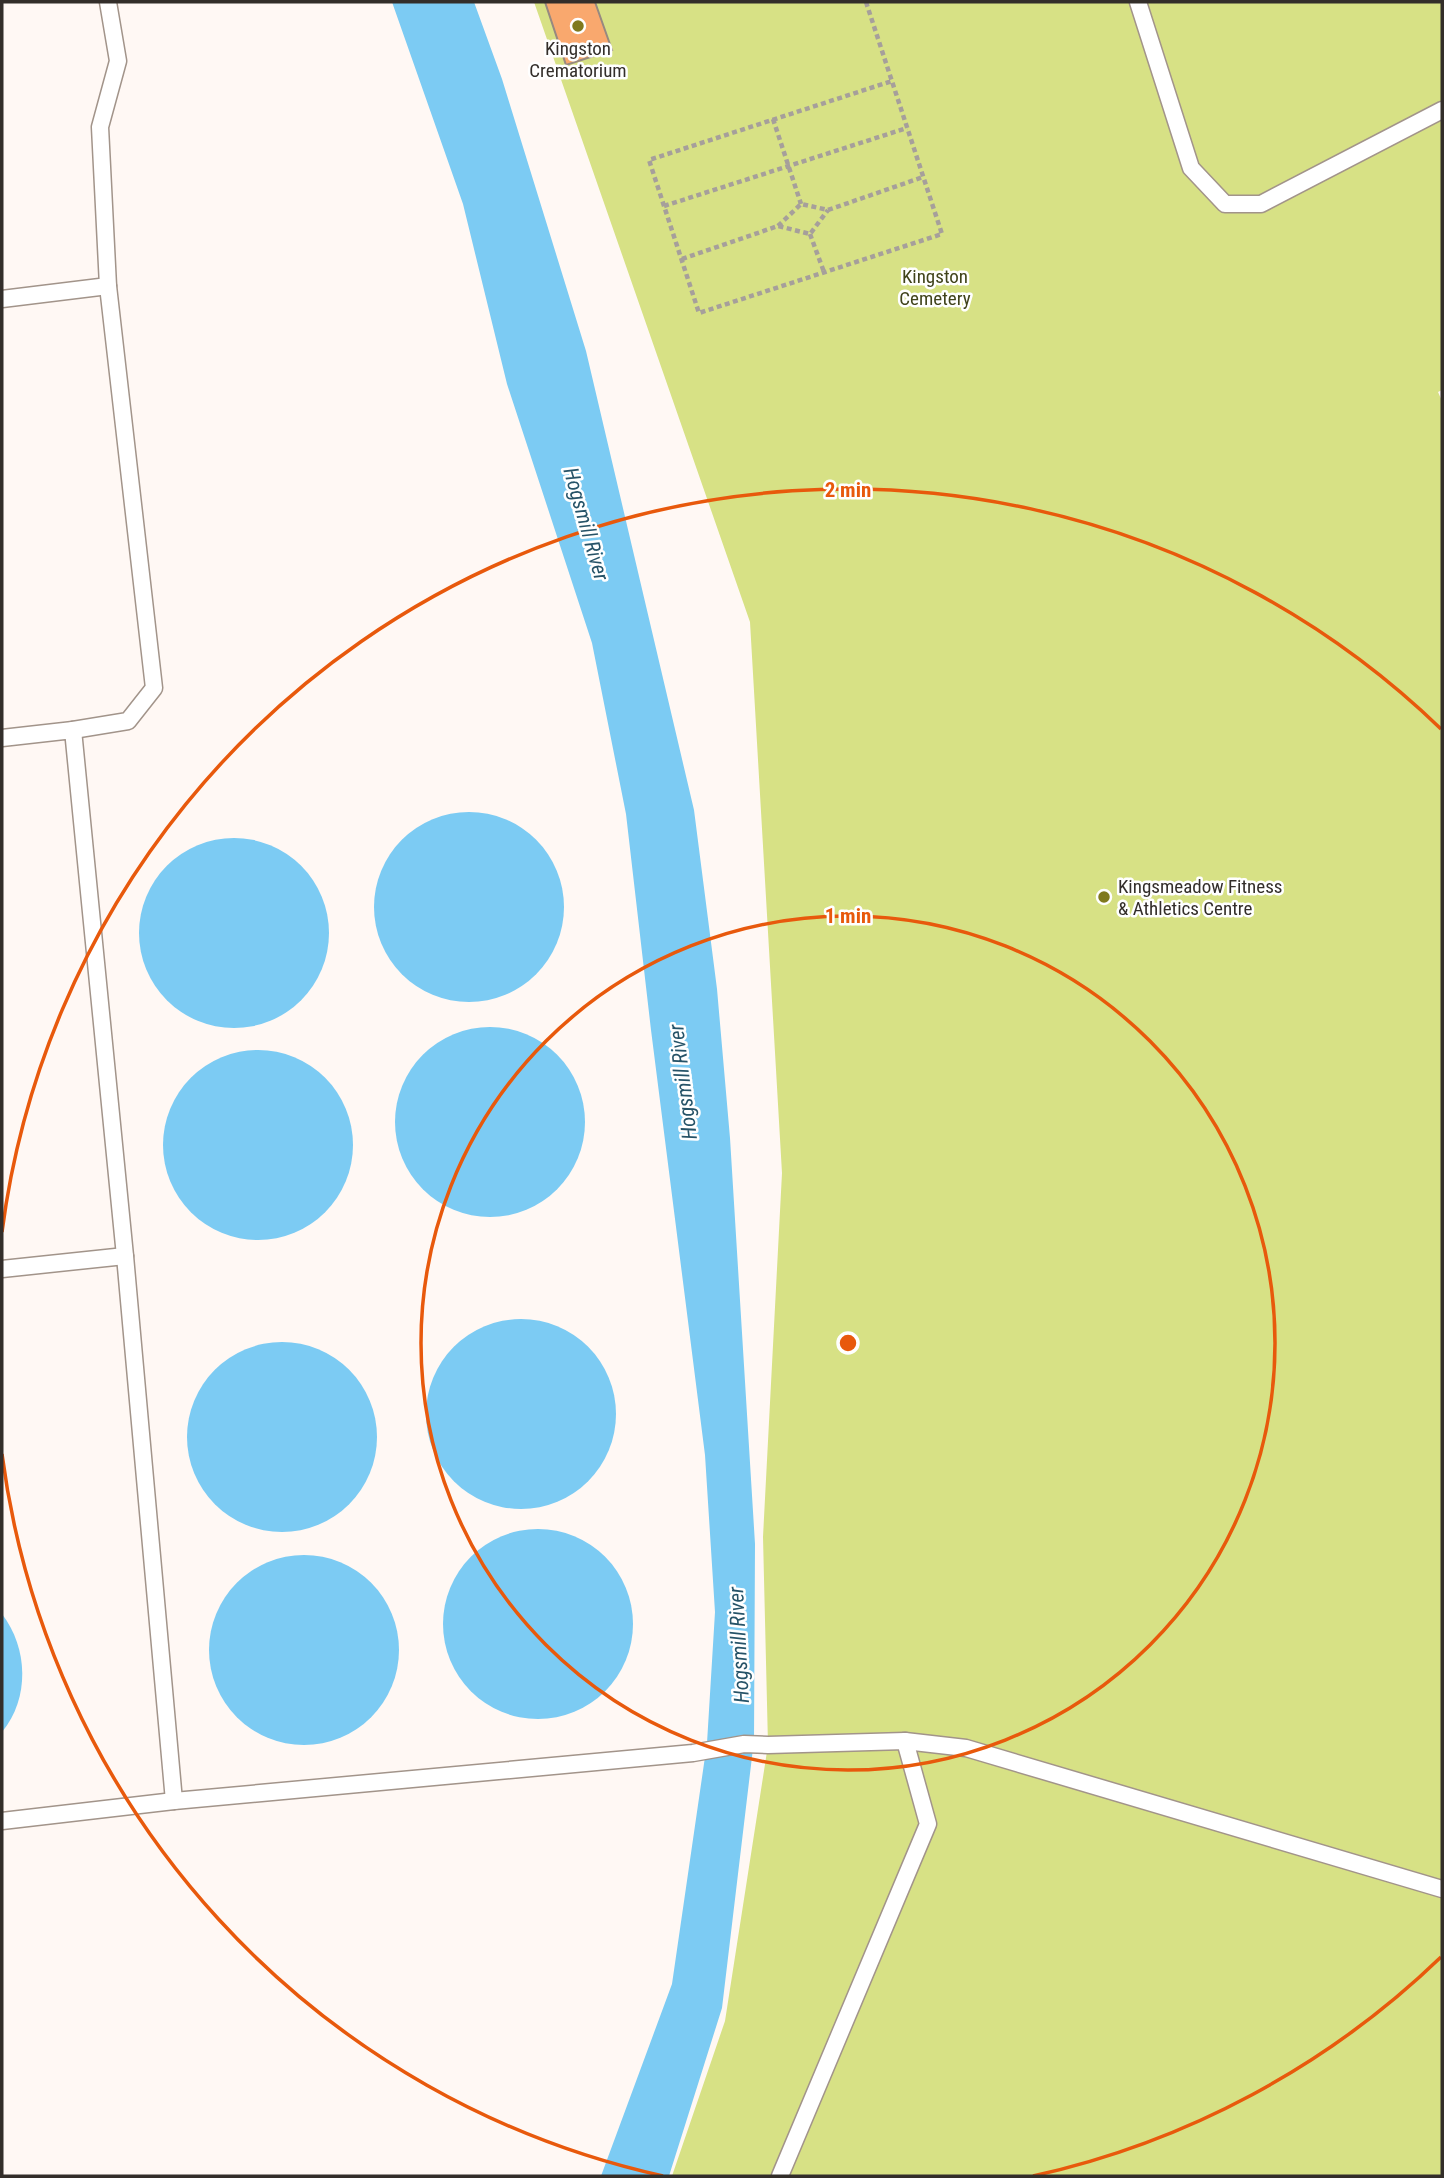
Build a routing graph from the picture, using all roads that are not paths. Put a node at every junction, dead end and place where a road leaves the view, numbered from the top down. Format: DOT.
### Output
graph roads {
  1 [pos="108,2"];
  2 [pos="1138,2"];
  3 [pos="1442,110"];
  4 [pos="108,286"];
  5 [pos="2,299"];
  6 [pos="73,730"];
  7 [pos="2,738"];
  8 [pos="125,1256"];
  9 [pos="2,1269"];
  10 [pos="905,1741"];
  11 [pos="174,1801"];
  12 [pos="2,1821"];
  13 [pos="1442,1889"];
  14 [pos="780,2176"];
  1 -- 4 [label="lane"];
  2 -- 3 [label="lane"];
  4 -- 5 [label="lane"];
  4 -- 6 [label="lane"];
  6 -- 7 [label="lane"];
  6 -- 8 [label="lane"];
  8 -- 9 [label="lane"];
  8 -- 11 [label="lane"];
  10 -- 11 [label="lane"];
  10 -- 13 [label="lane"];
  10 -- 14 [label="lane"];
  11 -- 12 [label="lane"];
}
